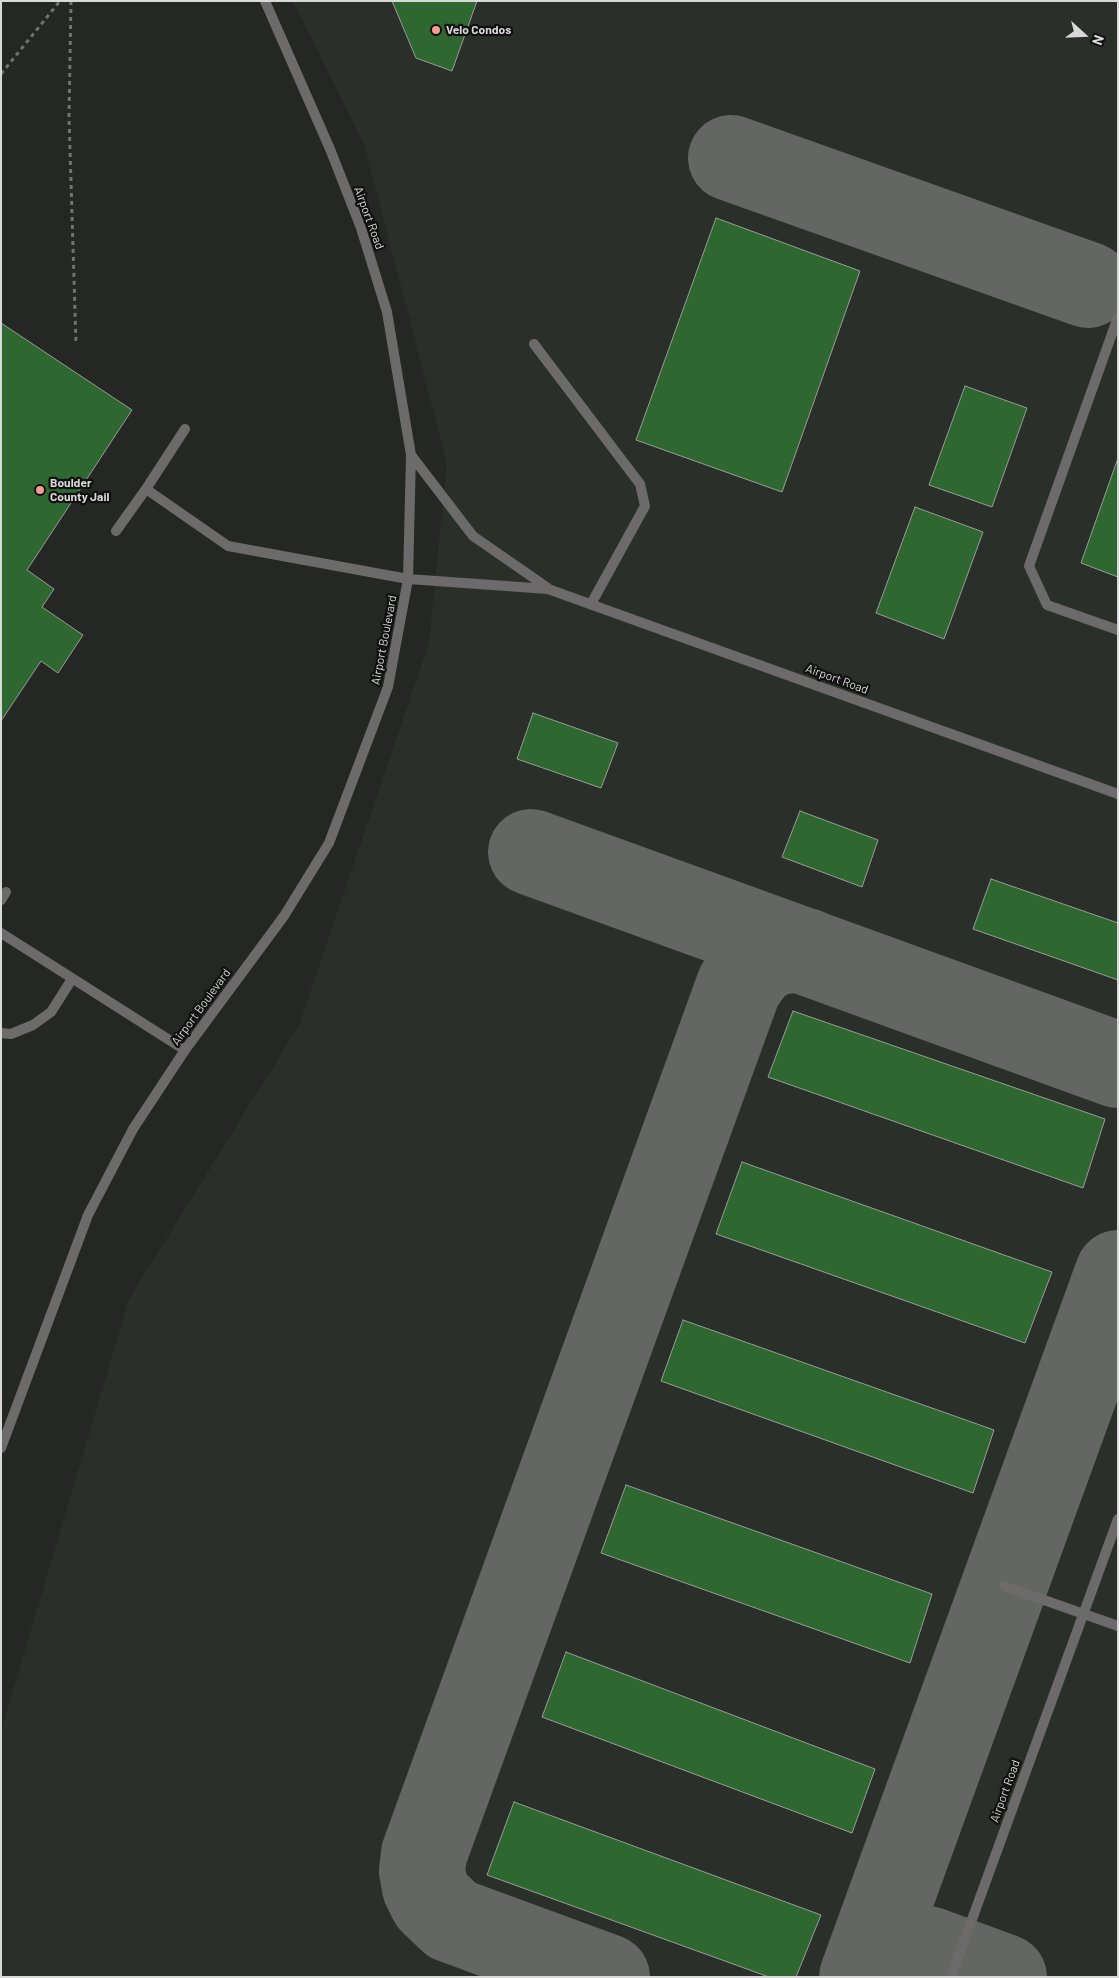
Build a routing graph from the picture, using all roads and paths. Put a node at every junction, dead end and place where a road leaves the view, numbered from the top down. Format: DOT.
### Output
graph roads {
  1 [pos="60,1"];
  2 [pos="71,1"];
  3 [pos="265,1"];
  4 [pos="1,74"];
  5 [pos="1118,317"];
  6 [pos="76,344"];
  7 [pos="534,344"];
  8 [pos="185,429"];
  9 [pos="411,455"];
  10 [pos="146,489"];
  11 [pos="116,531"];
  12 [pos="408,579"];
  13 [pos="548,589"];
  14 [pos="590,604"];
  15 [pos="1118,630"];
  16 [pos="1118,794"];
  17 [pos="1,933"];
  18 [pos="72,979"];
  19 [pos="1,1033"];
  20 [pos="185,1050"];
  21 [pos="1,1448"];
  22 [pos="1118,1519"];
  23 [pos="1004,1586"];
  24 [pos="1083,1613"];
  25 [pos="1118,1626"];
  26 [pos="951,1977"];
  1 -- 4 [label="path"];
  2 -- 6 [label="path"];
  3 -- 9 [label="street, Airport Road"];
  5 -- 15 [label="street"];
  7 -- 14 [label="street"];
  8 -- 10 [label="street"];
  9 -- 12 [label="street, Airport Road"];
  9 -- 13 [label="street, Airport Road"];
  10 -- 11 [label="street"];
  10 -- 12 [label="street"];
  12 -- 13 [label="street, Airport Road"];
  12 -- 20 [label="street, Airport Boulevard"];
  13 -- 14 [label="street, Airport Road"];
  14 -- 16 [label="street, Airport Road"];
  17 -- 18 [label="street"];
  18 -- 19 [label="street"];
  18 -- 20 [label="street"];
  20 -- 21 [label="street, Airport Boulevard"];
  22 -- 24 [label="street, Airport Road"];
  23 -- 24 [label="street"];
  24 -- 25 [label="street"];
  24 -- 26 [label="street, Airport Road"];
}
